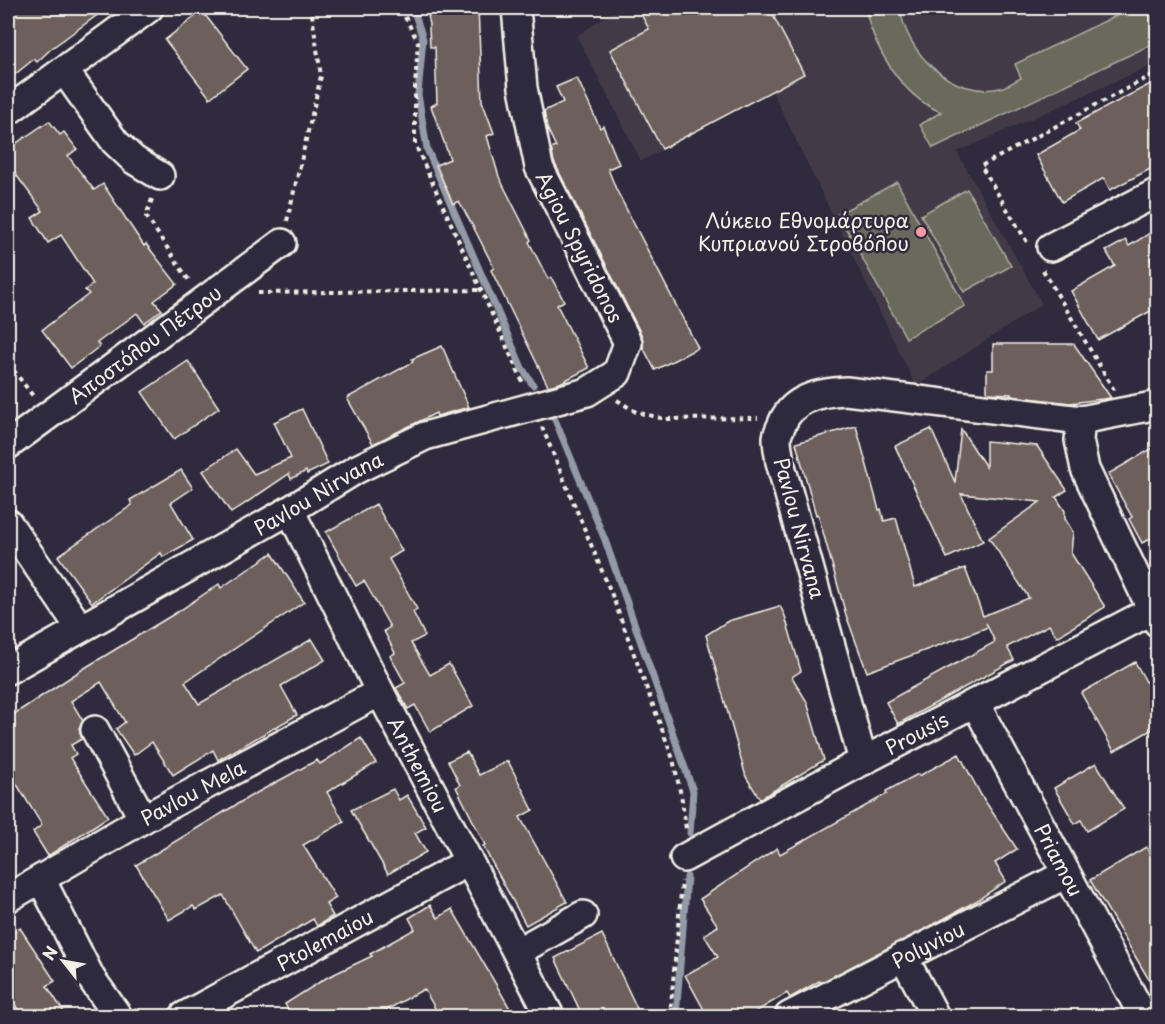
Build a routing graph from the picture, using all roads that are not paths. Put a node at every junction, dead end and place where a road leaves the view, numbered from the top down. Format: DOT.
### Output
graph roads {
  1 [pos="149,8"];
  2 [pos="516,8"];
  3 [pos="64,70"];
  4 [pos="8,111"];
  5 [pos="160,176"];
  6 [pos="1158,192"];
  7 [pos="282,243"];
  8 [pos="1039,252"];
  9 [pos="628,343"];
  10 [pos="1158,405"];
  11 [pos="1081,420"];
  12 [pos="8,445"];
  13 [pos="290,510"];
  14 [pos="8,523"];
  15 [pos="1154,617"];
  16 [pos="80,628"];
  17 [pos="8,670"];
  18 [pos="380,692"];
  19 [pos="975,703"];
  20 [pos="95,730"];
  21 [pos="863,761"];
  22 [pos="142,819"];
  23 [pos="684,858"];
  24 [pos="468,862"];
  25 [pos="1066,874"];
  26 [pos="41,879"];
  27 [pos="8,898"];
  28 [pos="583,915"];
  29 [pos="517,952"];
  30 [pos="903,956"];
  31 [pos="118,1017"];
  32 [pos="184,1017"];
  33 [pos="550,1017"];
  34 [pos="789,1017"];
  35 [pos="935,1017"];
  36 [pos="1143,1017"];
  1 -- 3 [label="street"];
  2 -- 9 [label="street, Agiou Spyridonos"];
  3 -- 4 [label="street"];
  3 -- 5 [label="street"];
  6 -- 8 [label="street"];
  7 -- 12 [label="street, Αποστόλου Πέτρου"];
  9 -- 13 [label="street, Pavlou Nirvana"];
  10 -- 11 [label="street"];
  11 -- 15 [label="street"];
  11 -- 21 [label="street, Pavlou Nirvana"];
  13 -- 16 [label="street, Pavlou Nirvana"];
  13 -- 18 [label="street, Anthemiou"];
  14 -- 16 [label="street"];
  15 -- 19 [label="street, Prousis"];
  16 -- 17 [label="street, Pavlou Nirvana"];
  18 -- 22 [label="street, Pavlou Mela"];
  18 -- 24 [label="street, Anthemiou"];
  19 -- 21 [label="street, Prousis"];
  19 -- 25 [label="street, Priamou"];
  20 -- 22 [label="street"];
  21 -- 23 [label="street, Prousis"];
  22 -- 26 [label="street, Pavlou Mela"];
  24 -- 29 [label="street, Anthemiou"];
  24 -- 32 [label="street, Ptolemaiou"];
  25 -- 30 [label="street, Polyviou"];
  25 -- 36 [label="street, Priamou"];
  26 -- 27 [label="street, Pavlou Mela"];
  26 -- 31 [label="street"];
  28 -- 29 [label="street"];
  29 -- 33 [label="street, Anthemiou"];
  30 -- 34 [label="street, Polyviou"];
  30 -- 35 [label="street"];
}
